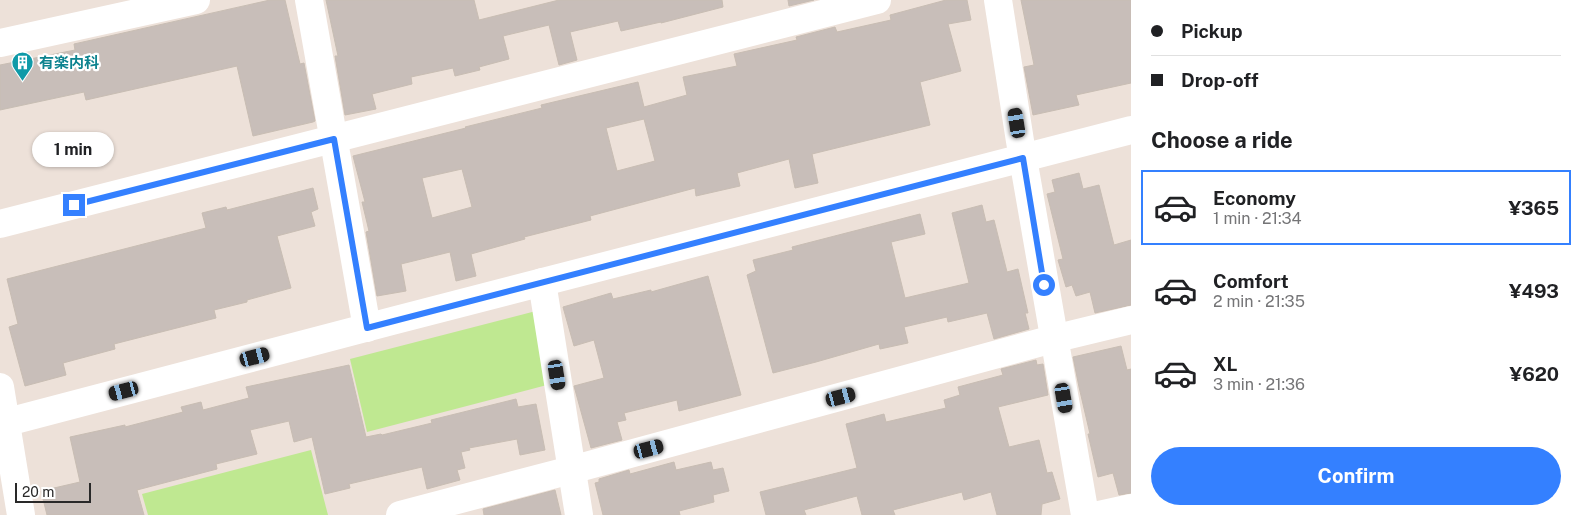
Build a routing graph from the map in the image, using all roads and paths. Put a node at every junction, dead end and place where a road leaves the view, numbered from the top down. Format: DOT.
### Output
graph roads {
  1 [pos="196,0"];
  2 [pos="309,0"];
  3 [pos="877,0"];
  4 [pos="998,0"];
  5 [pos="0,43"];
  6 [pos="1131,130"];
  7 [pos="334,139"];
  8 [pos="1023,158"];
  9 [pos="0,224"];
  10 [pos="542,282"];
  11 [pos="1131,320"];
  12 [pos="367,328"];
  13 [pos="1054,339"];
  14 [pos="0,387"];
  15 [pos="3,423"];
  16 [pos="572,470"];
  17 [pos="1131,508"];
  18 [pos="21,515"];
  19 [pos="400,515"];
  20 [pos="579,515"];
  21 [pos="1085,515"];
  22 [pos="1099,515"];
  1 -- 5 [label="street"];
  2 -- 7 [label="street"];
  3 -- 7 [label="street"];
  4 -- 8 [label="street"];
  6 -- 8 [label="street"];
  7 -- 9 [label="street"];
  7 -- 12 [label="street"];
  8 -- 10 [label="street"];
  8 -- 13 [label="street"];
  10 -- 12 [label="street"];
  10 -- 16 [label="street"];
  11 -- 13 [label="street"];
  12 -- 15 [label="street"];
  13 -- 16 [label="street"];
  13 -- 21 [label="street"];
  14 -- 15 [label="street"];
  15 -- 18 [label="street"];
  16 -- 19 [label="street"];
  16 -- 20 [label="street"];
  17 -- 22 [label="street"];
}
